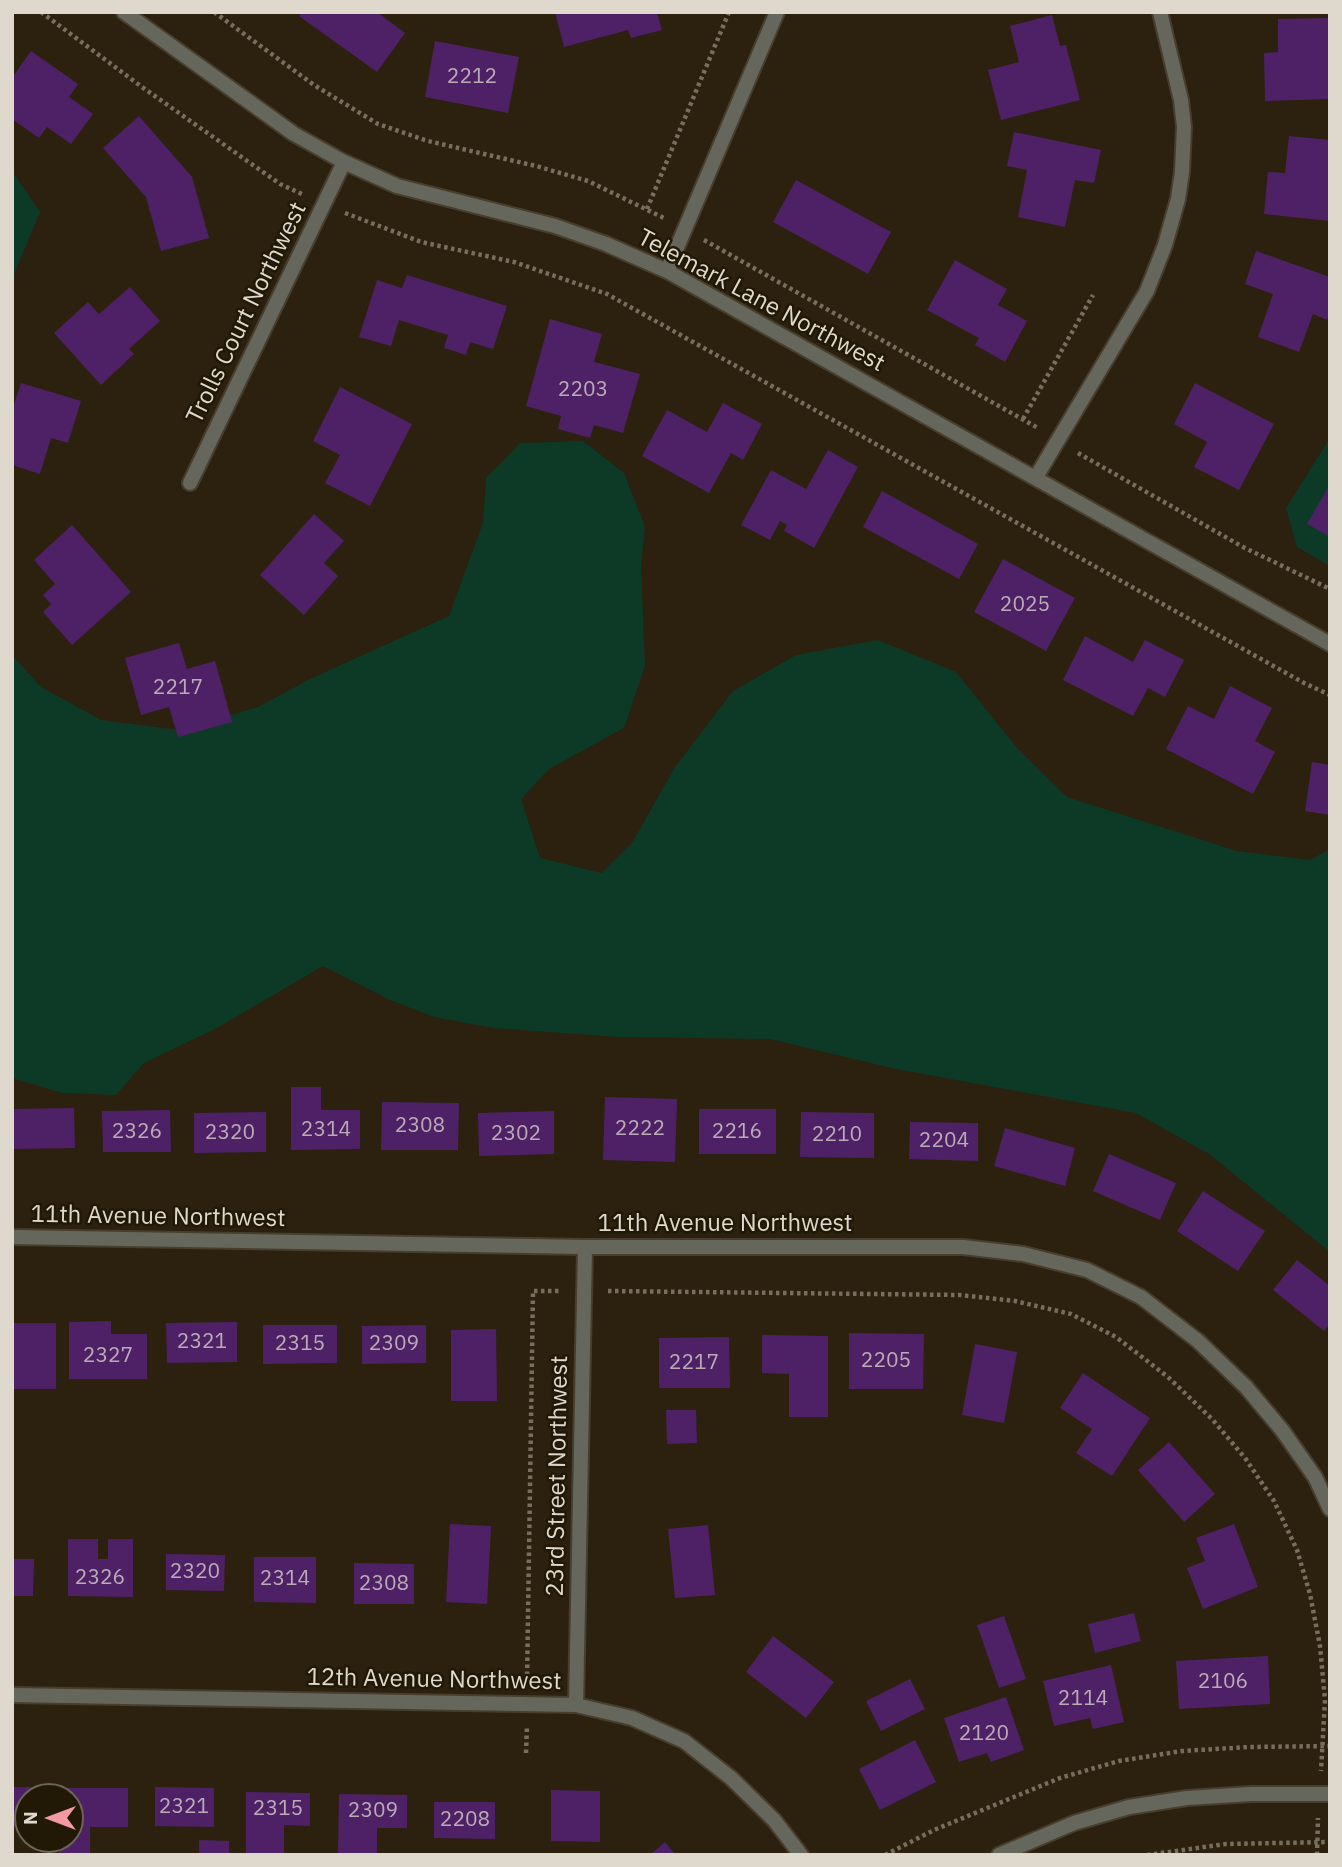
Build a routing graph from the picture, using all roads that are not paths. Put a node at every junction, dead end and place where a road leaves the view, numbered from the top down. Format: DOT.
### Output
graph roads {
  1 [pos="124,12"];
  2 [pos="777,12"];
  3 [pos="1160,12"];
  4 [pos="344,162"];
  5 [pos="667,271"];
  6 [pos="1036,478"];
  7 [pos="190,483"];
  8 [pos="1330,643"];
  9 [pos="12,1237"];
  10 [pos="585,1247"];
  11 [pos="1330,1509"];
  12 [pos="12,1695"];
  13 [pos="576,1705"];
  14 [pos="1330,1794"];
  15 [pos="801,1855"];
  16 [pos="999,1855"];
  1 -- 4 [label="street, Telemark Lane Northwest"];
  2 -- 5 [label="street"];
  3 -- 6 [label="street"];
  4 -- 5 [label="street, Telemark Lane Northwest"];
  4 -- 7 [label="street, Trolls Court Northwest"];
  5 -- 6 [label="street, Telemark Lane Northwest"];
  6 -- 8 [label="street, Telemark Lane Northwest"];
  9 -- 10 [label="street, 11th Avenue Northwest"];
  10 -- 11 [label="street, 11th Avenue Northwest"];
  10 -- 13 [label="street, 23rd Street Northwest"];
  12 -- 13 [label="street, 12th Avenue Northwest"];
  13 -- 15 [label="street, 12th Avenue Northwest"];
  14 -- 16 [label="street"];
}
